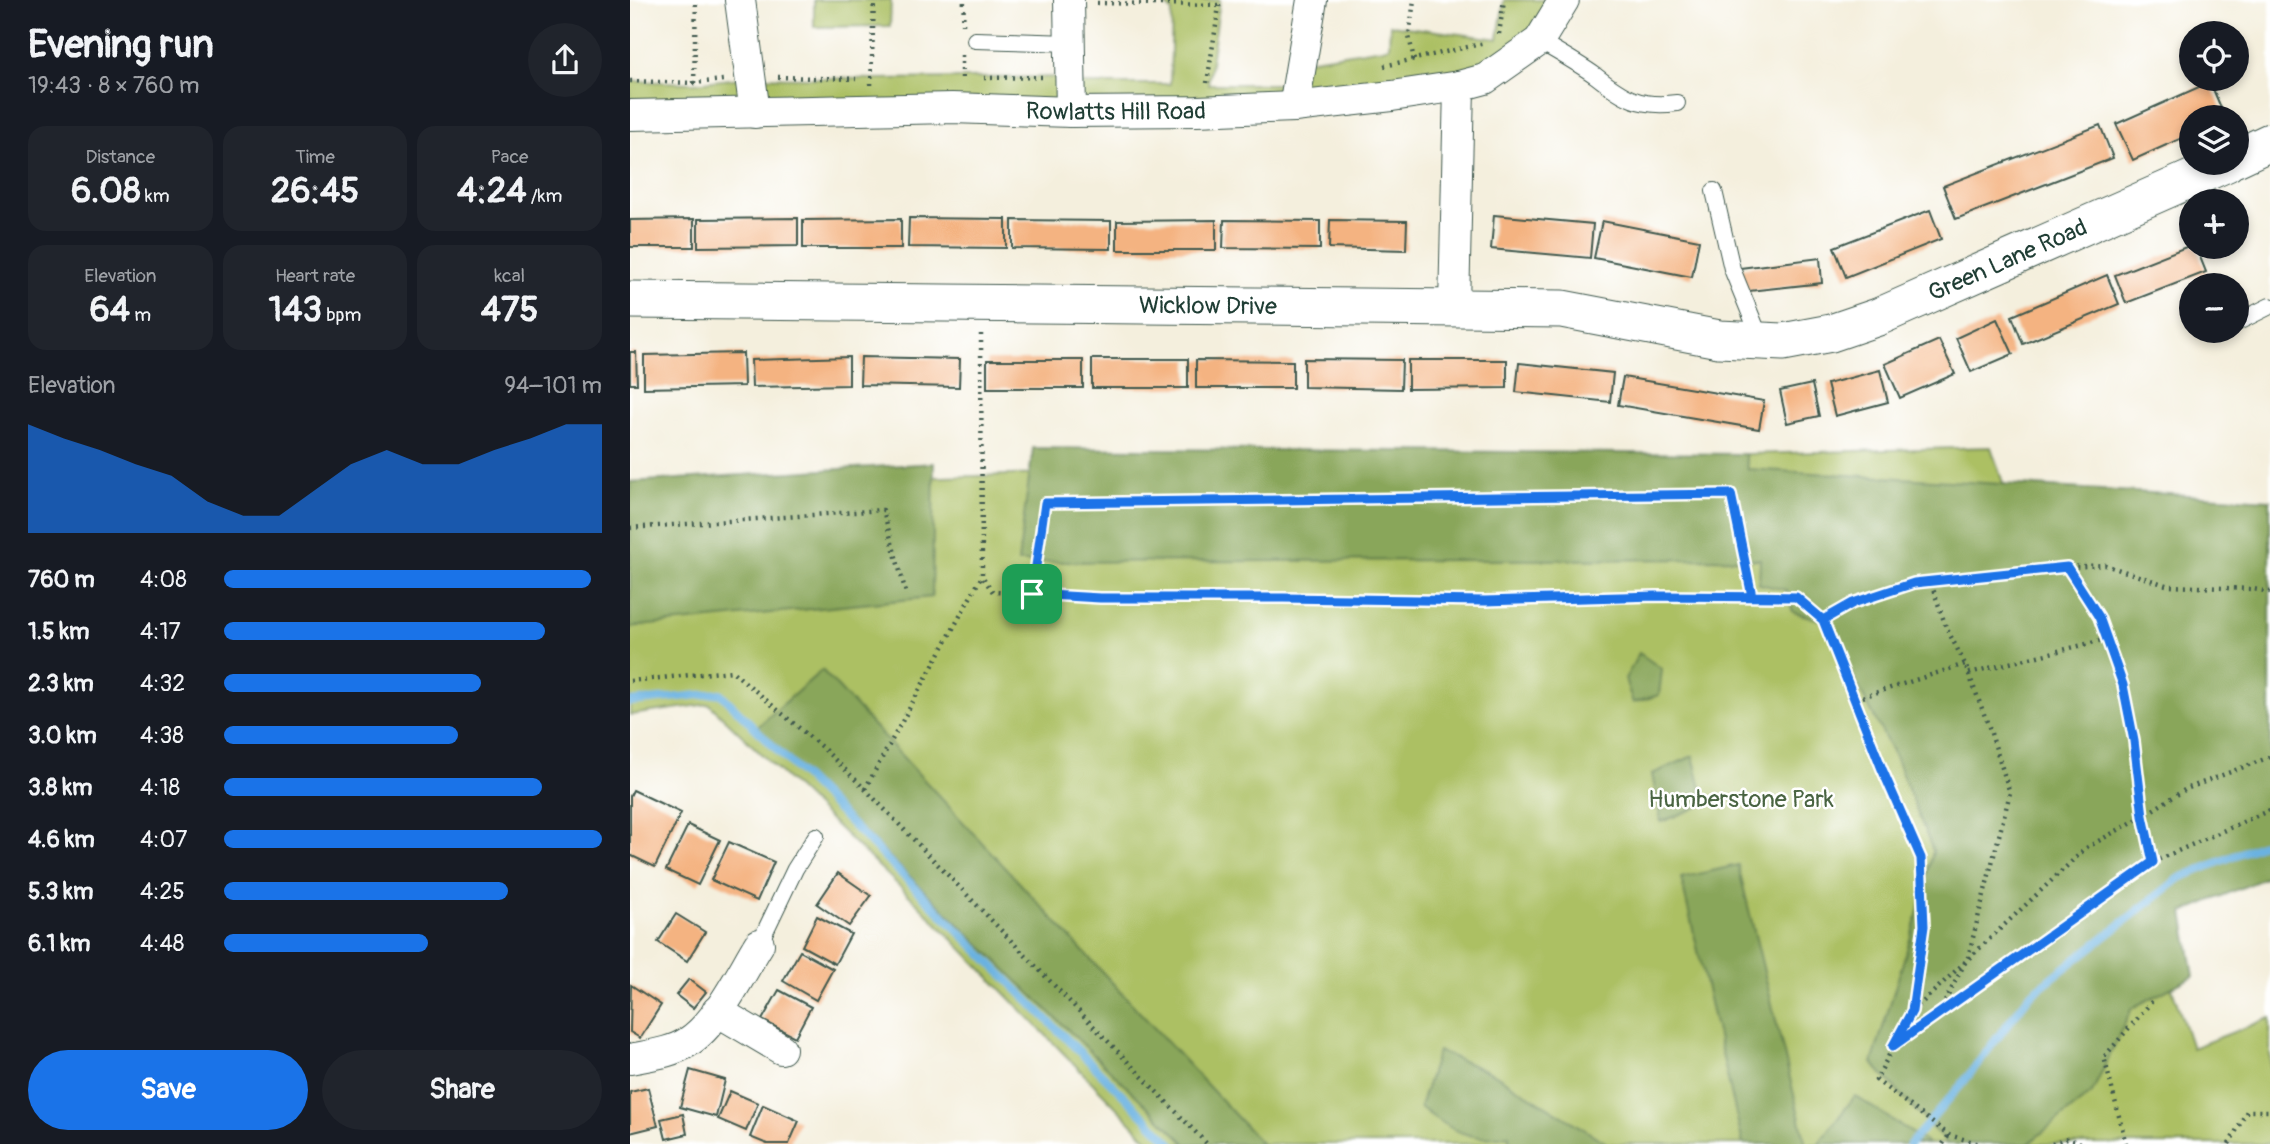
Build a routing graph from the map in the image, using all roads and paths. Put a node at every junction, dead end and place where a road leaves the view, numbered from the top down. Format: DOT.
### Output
graph roads {
  1 [pos="696,0"];
  2 [pos="740,0"];
  3 [pos="874,0"];
  4 [pos="1312,0"];
  5 [pos="1414,0"];
  6 [pos="1504,0"];
  7 [pos="1564,0"];
  8 [pos="1069,1"];
  9 [pos="1165,2"];
  10 [pos="1219,2"];
  11 [pos="1499,39"];
  12 [pos="975,40"];
  13 [pos="1539,41"];
  14 [pos="1486,42"];
  15 [pos="1070,43"];
  16 [pos="1413,60"];
  17 [pos="1375,68"];
  18 [pos="750,77"];
  19 [pos="1070,77"];
  20 [pos="952,78"];
  21 [pos="871,79"];
  22 [pos="883,79"];
  23 [pos="630,81"];
  24 [pos="694,83"];
  25 [pos="1207,84"];
  26 [pos="1459,86"];
  27 [pos="1677,103"];
  28 [pos="1294,107"];
  29 [pos="870,110"];
  30 [pos="1071,112"];
  31 [pos="755,113"];
  32 [pos="630,115"];
  33 [pos="2270,142"];
  34 [pos="2249,152"];
  35 [pos="2200,175"];
  36 [pos="1714,191"];
  37 [pos="630,300"];
  38 [pos="981,303"];
  39 [pos="2270,306"];
  40 [pos="1454,307"];
  41 [pos="2249,316"];
  42 [pos="1772,341"];
  43 [pos="630,528"];
  44 [pos="2067,567"];
  45 [pos="982,576"];
  46 [pos="1930,580"];
  47 [pos="2270,592"];
  48 [pos="906,593"];
  49 [pos="1032,594"];
  50 [pos="1752,596"];
  51 [pos="1823,620"];
  52 [pos="2107,639"];
  53 [pos="1965,664"];
  54 [pos="1969,673"];
  55 [pos="630,681"];
  56 [pos="1856,699"];
  57 [pos="2270,757"];
  58 [pos="864,789"];
  59 [pos="2270,810"];
  60 [pos="2143,816"];
  61 [pos="816,836"];
  62 [pos="2153,862"];
  63 [pos="759,944"];
  64 [pos="1968,957"];
  65 [pos="2154,999"];
  66 [pos="717,1011"];
  67 [pos="1912,1011"];
  68 [pos="1940,1013"];
  69 [pos="1893,1046"];
  70 [pos="781,1049"];
  71 [pos="630,1059"];
  72 [pos="2270,1111"];
  73 [pos="1949,1136"];
  74 [pos="1207,1144"];
  75 [pos="1943,1144"];
  76 [pos="1980,1144"];
  77 [pos="2052,1144"];
  78 [pos="2084,1144"];
  79 [pos="2126,1144"];
  80 [pos="2229,1144"];
  1 -- 24 [label="path"];
  2 -- 18 [label="street"];
  3 -- 21 [label="path"];
  4 -- 28 [label="street"];
  5 -- 16 [label="path"];
  6 -- 11 [label="path"];
  7 -- 13 [label="street, Rowlatts Hill Road"];
  8 -- 9 [label="path"];
  8 -- 15 [label="street"];
  9 -- 10 [label="path"];
  10 -- 25 [label="path"];
  12 -- 15 [label="lane"];
  13 -- 26 [label="street, Rowlatts Hill Road"];
  13 -- 27 [label="lane"];
  14 -- 16 [label="path"];
  15 -- 19 [label="street"];
  16 -- 17 [label="path"];
  18 -- 21 [label="path"];
  18 -- 24 [label="path"];
  18 -- 31 [label="street"];
  19 -- 20 [label="path"];
  19 -- 30 [label="street"];
  21 -- 22 [label="path"];
  21 -- 29 [label="path"];
  23 -- 24 [label="path"];
  26 -- 28 [label="street, Rowlatts Hill Road"];
  26 -- 40 [label="street"];
  28 -- 30 [label="street, Rowlatts Hill Road"];
  29 -- 30 [label="street, Rowlatts Hill Road"];
  29 -- 31 [label="street, Rowlatts Hill Road"];
  31 -- 32 [label="street, Rowlatts Hill Road"];
  33 -- 34 [label="street"];
  35 -- 42 [label="street, Green Lane Road"];
  36 -- 42 [label="lane"];
  37 -- 38 [label="street, Wicklow Drive"];
  38 -- 40 [label="street, Wicklow Drive"];
  38 -- 45 [label="path"];
  39 -- 41 [label="lane"];
  40 -- 42 [label="street, Wicklow Drive"];
  43 -- 48 [label="path"];
  44 -- 46 [label="path"];
  44 -- 47 [label="path"];
  44 -- 52 [label="path"];
  45 -- 49 [label="path"];
  45 -- 58 [label="path"];
  46 -- 51 [label="path"];
  46 -- 53 [label="path"];
  49 -- 50 [label="path"];
  49 -- 50 [label="path"];
  50 -- 51 [label="path"];
  51 -- 56 [label="path"];
  52 -- 54 [label="path"];
  52 -- 60 [label="path"];
  53 -- 54 [label="path"];
  53 -- 56 [label="path"];
  54 -- 64 [label="path"];
  55 -- 58 [label="path"];
  56 -- 67 [label="path"];
  57 -- 60 [label="path"];
  58 -- 74 [label="path"];
  59 -- 62 [label="path"];
  60 -- 62 [label="path"];
  60 -- 64 [label="path"];
  61 -- 63 [label="lane"];
  62 -- 68 [label="path"];
  63 -- 66 [label="street"];
  64 -- 67 [label="path"];
  64 -- 68 [label="path"];
  65 -- 79 [label="path"];
  66 -- 70 [label="street"];
  66 -- 71 [label="street"];
  67 -- 69 [label="path"];
  68 -- 69 [label="path"];
  69 -- 73 [label="path"];
  72 -- 80 [label="path"];
  73 -- 75 [label="path"];
  73 -- 76 [label="path"];
  77 -- 78 [label="path"];
}
